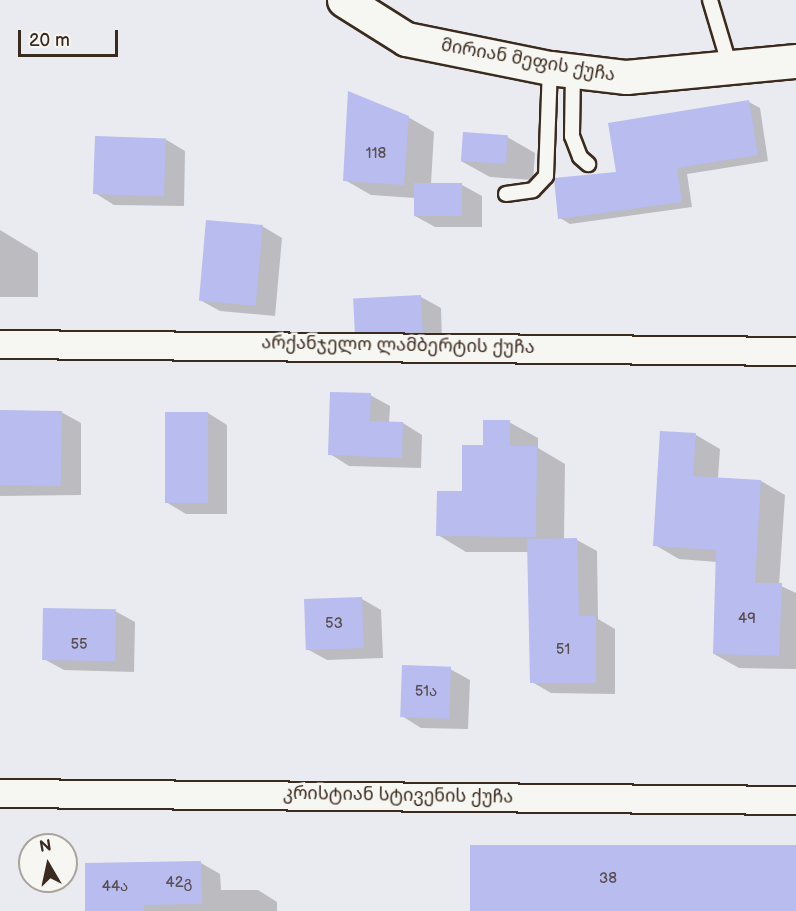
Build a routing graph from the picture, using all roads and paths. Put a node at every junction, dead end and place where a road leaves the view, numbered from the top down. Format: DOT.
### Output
graph roads {
  1 [pos="344,0"];
  2 [pos="710,0"];
  3 [pos="796,61"];
  4 [pos="562,69"];
  5 [pos="730,70"];
  6 [pos="588,164"];
  7 [pos="506,194"];
  8 [pos="0,344"];
  9 [pos="796,351"];
  10 [pos="0,793"];
  11 [pos="796,800"];
  1 -- 4 [label="street, მირიან მეფის ქუჩა"];
  2 -- 5 [label="lane"];
  3 -- 5 [label="street, მირიან მეფის ქუჩა"];
  4 -- 5 [label="street, მირიან მეფის ქუჩა"];
  4 -- 6 [label="lane"];
  4 -- 7 [label="lane"];
  8 -- 9 [label="street, არქანჯელო ლამბერტის ქუჩა"];
  10 -- 11 [label="street, კრისტიან სტივენის ქუჩა"];
}
